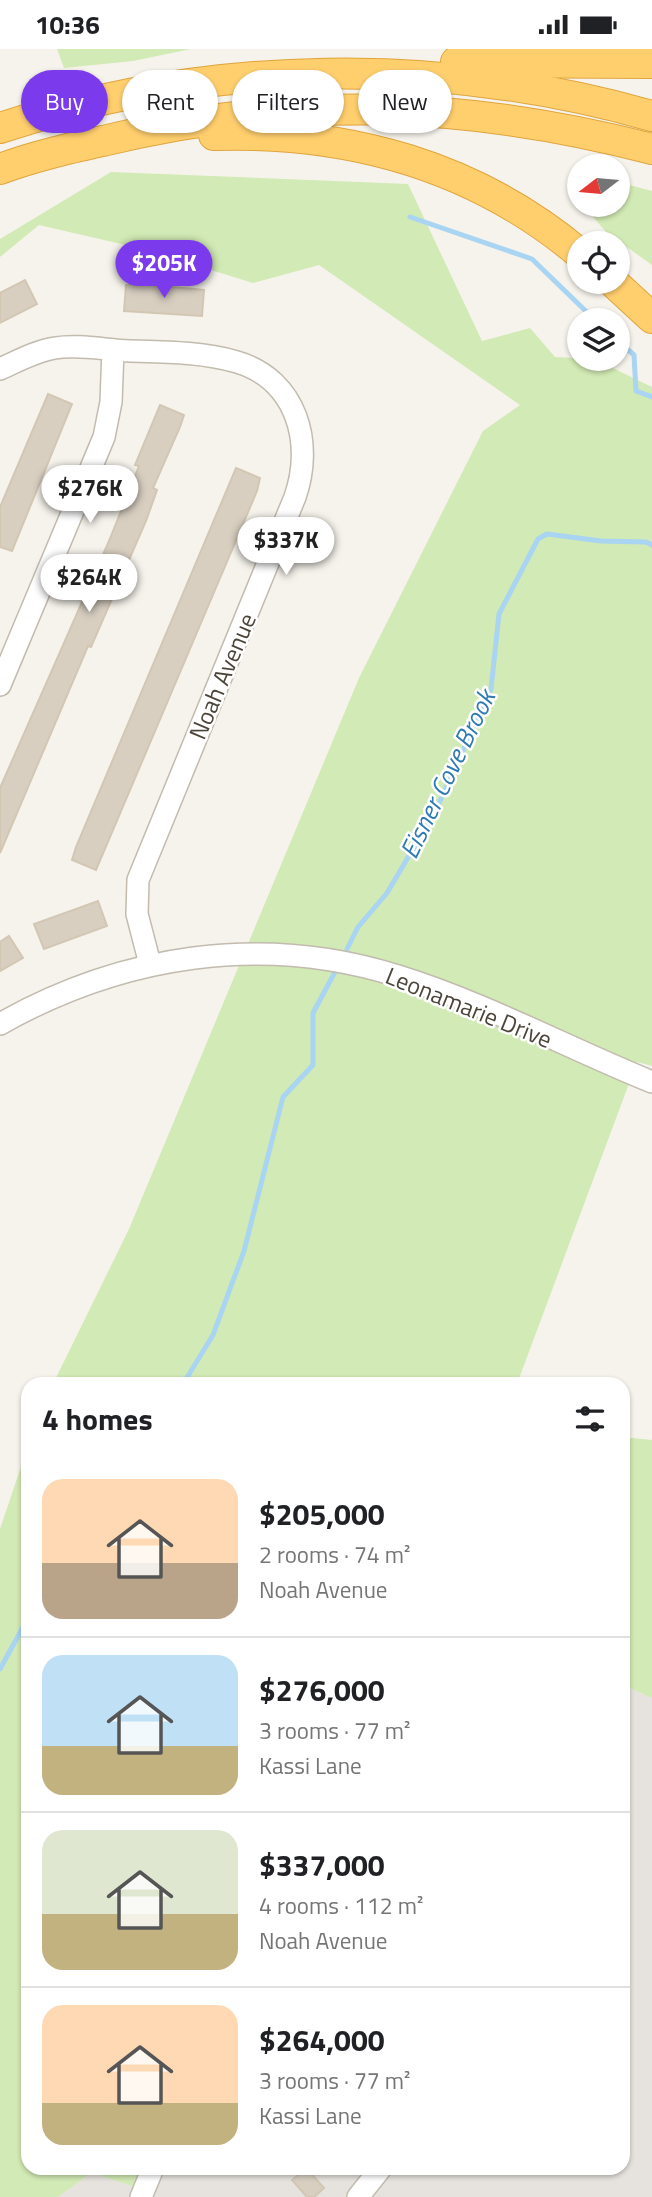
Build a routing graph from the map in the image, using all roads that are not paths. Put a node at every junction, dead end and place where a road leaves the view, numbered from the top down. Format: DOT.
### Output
graph roads {
  1 [pos="652,63"];
  2 [pos="108,93"];
  3 [pos="108,100"];
  4 [pos="652,116"];
  5 [pos="21,121"];
  6 [pos="0,128"];
  7 [pos="652,149"];
  8 [pos="0,170"];
  9 [pos="567,244"];
  10 [pos="625,294"];
  11 [pos="652,319"];
  12 [pos="113,350"];
  13 [pos="0,369"];
  14 [pos="0,685"];
  15 [pos="150,964"];
  16 [pos="0,1024"];
  17 [pos="652,1083"];
  18 [pos="150,2175"];
  19 [pos="375,2175"];
  20 [pos="141,2197"];
  21 [pos="358,2197"];
  1 -- 2 [label="highway"];
  3 -- 4 [label="highway"];
  5 -- 6 [label="highway"];
  7 -- 8 [label="highway"];
  8 -- 9 [label="highway"];
  10 -- 11 [label="highway"];
  12 -- 13 [label="street, Noah Avenue"];
  12 -- 14 [label="street"];
  12 -- 15 [label="street, Noah Avenue"];
  15 -- 16 [label="street, Leonamarie Drive"];
  15 -- 17 [label="street, Leonamarie Drive"];
  18 -- 20 [label="street"];
  19 -- 21 [label="street"];
}
